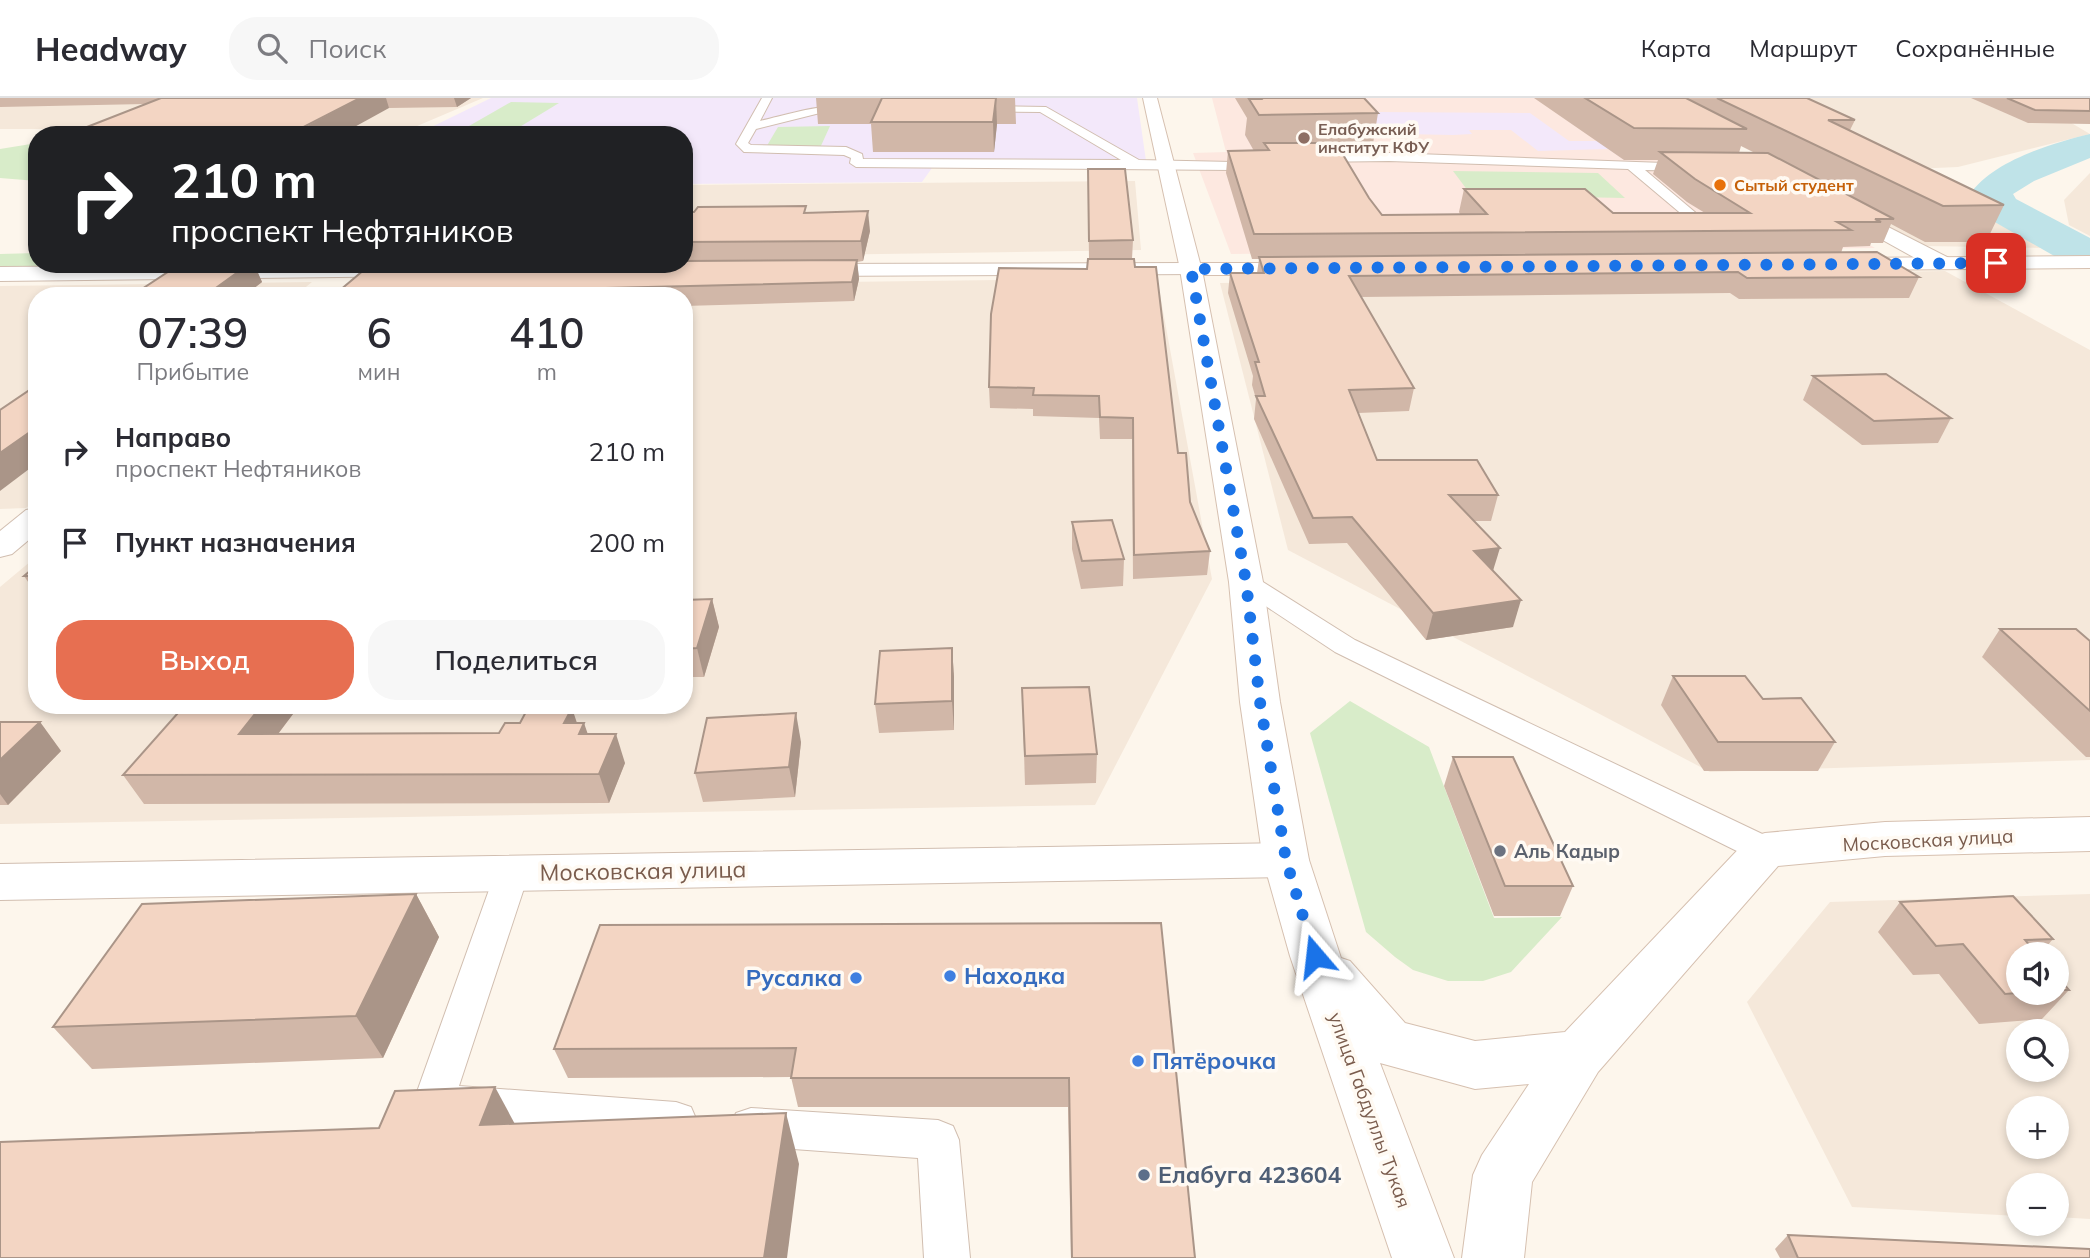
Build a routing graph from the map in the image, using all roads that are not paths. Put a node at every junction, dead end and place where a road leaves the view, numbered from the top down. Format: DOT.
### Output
graph roads {
  1 [pos="766,98"];
  2 [pos="1150,98"];
  3 [pos="970,105"];
  4 [pos="863,109"];
  5 [pos="750,127"];
  6 [pos="1273,158"];
  7 [pos="1299,158"];
  8 [pos="1136,164"];
  9 [pos="1166,165"];
  10 [pos="1633,167"];
  11 [pos="1711,168"];
  12 [pos="1824,200"];
  13 [pos="1702,224"];
  14 [pos="2090,262"];
  15 [pos="1941,263"];
  16 [pos="1830,264"];
  17 [pos="1191,269"];
  18 [pos="1328,269"];
  19 [pos="786,270"];
  20 [pos="58,273"];
  21 [pos="342,273"];
  22 [pos="0,274"];
  23 [pos="324,287"];
  24 [pos="28,519"];
  25 [pos="0,521"];
  26 [pos="28,525"];
  27 [pos="0,547"];
  28 [pos="1246,582"];
  29 [pos="2090,834"];
  30 [pos="1765,850"];
  31 [pos="1286,860"];
  32 [pos="512,873"];
  33 [pos="0,882"];
  34 [pos="1315,956"];
  35 [pos="1579,1055"];
  36 [pos="947,1258"];
  37 [pos="1423,1258"];
  38 [pos="1493,1258"];
  1 -- 5 [label="lane"];
  2 -- 9 [label="street, улица Габдуллы Тукая"];
  3 -- 8 [label="lane"];
  4 -- 5 [label="lane"];
  5 -- 8 [label="lane"];
  6 -- 9 [label="lane"];
  7 -- 10 [label="lane"];
  8 -- 9 [label="lane"];
  9 -- 17 [label="street, улица Габдуллы Тукая"];
  10 -- 11 [label="lane"];
  10 -- 13 [label="lane"];
  12 -- 15 [label="street"];
  14 -- 15 [label="street"];
  15 -- 16 [label="street"];
  17 -- 18 [label="street"];
  17 -- 19 [label="street"];
  17 -- 28 [label="street, улица Габдуллы Тукая"];
  20 -- 22 [label="street"];
  21 -- 23 [label="street"];
  24 -- 25 [label="street"];
  26 -- 27 [label="street"];
  28 -- 30 [label="lane"];
  28 -- 31 [label="street, улица Габдуллы Тукая"];
  29 -- 30 [label="street, Московская улица"];
  30 -- 35 [label="street"];
  31 -- 32 [label="street, Московская улица"];
  31 -- 34 [label="street, улица Габдуллы Тукая"];
  32 -- 33 [label="street, Московская улица"];
  32 -- 36 [label="lane"];
  34 -- 35 [label="street"];
  34 -- 37 [label="street, улица Габдуллы Тукая"];
  35 -- 38 [label="street"];
}
